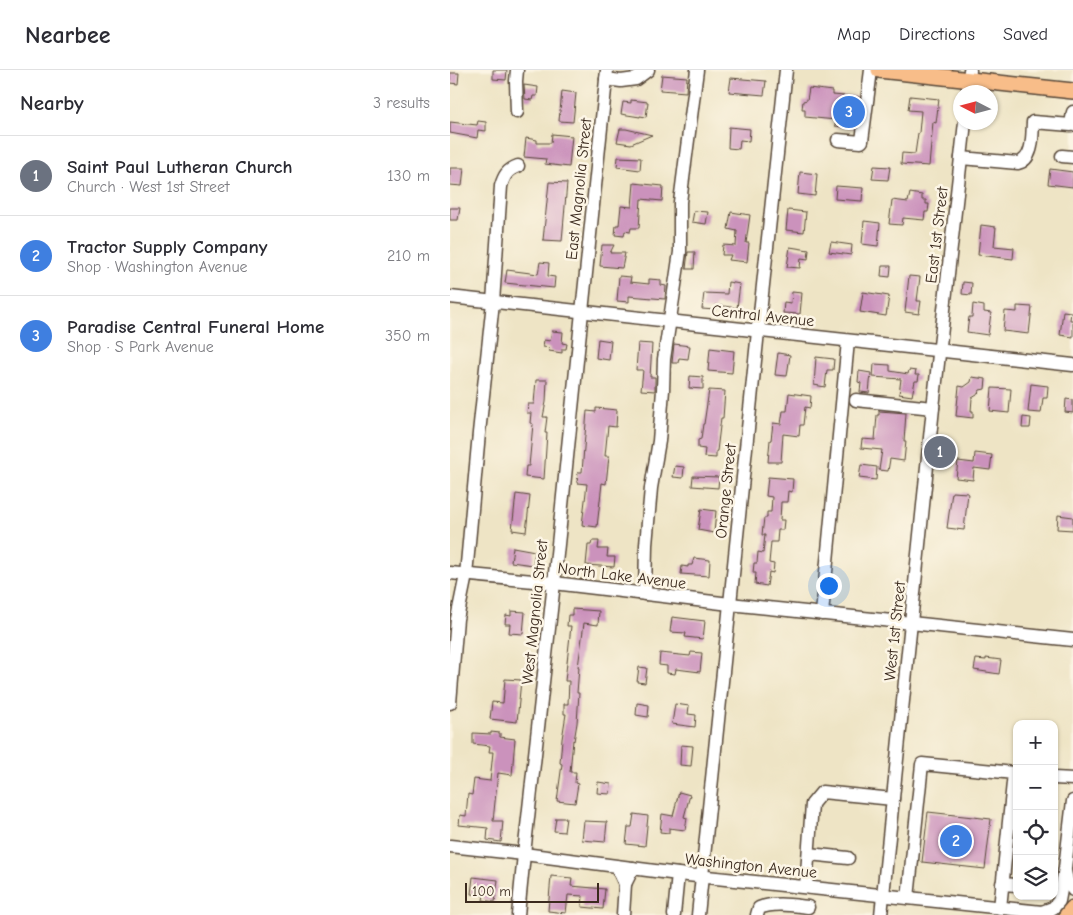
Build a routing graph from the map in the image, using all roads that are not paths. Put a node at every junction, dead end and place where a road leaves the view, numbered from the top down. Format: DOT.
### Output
graph roads {
  1 [pos="517,70"];
  2 [pos="648,70"];
  3 [pos="697,70"];
  4 [pos="786,70"];
  5 [pos="871,70"];
  6 [pos="879,70"];
  7 [pos="606,74"];
  8 [pos="969,81"];
  9 [pos="1073,91"];
  10 [pos="517,112"];
  11 [pos="1073,112"];
  12 [pos="1072,129"];
  13 [pos="964,130"];
  14 [pos="838,140"];
  15 [pos="961,158"];
  16 [pos="518,166"];
  17 [pos="450,298"];
  18 [pos="493,302"];
  19 [pos="582,312"];
  20 [pos="669,321"];
  21 [pos="758,331"];
  22 [pos="848,341"];
  23 [pos="939,350"];
  24 [pos="1073,365"];
  25 [pos="856,400"];
  26 [pos="933,408"];
  27 [pos="450,573"];
  28 [pos="466,574"];
  29 [pos="554,583"];
  30 [pos="645,594"];
  31 [pos="730,604"];
  32 [pos="822,614"];
  33 [pos="912,623"];
  34 [pos="1073,640"];
  35 [pos="450,703"];
  36 [pos="1013,773"];
  37 [pos="1058,778"];
  38 [pos="1073,779"];
  39 [pos="1013,790"];
  40 [pos="893,799"];
  41 [pos="1073,801"];
  42 [pos="450,846"];
  43 [pos="524,854"];
  44 [pos="808,854"];
  45 [pos="848,858"];
  46 [pos="616,866"];
  47 [pos="633,868"];
  48 [pos="1065,868"];
  49 [pos="678,874"];
  50 [pos="702,876"];
  51 [pos="624,884"];
  52 [pos="1002,884"];
  53 [pos="1013,885"];
  54 [pos="806,887"];
  55 [pos="1073,890"];
  56 [pos="883,896"];
  57 [pos="908,898"];
  58 [pos="808,907"];
  59 [pos="1000,908"];
  60 [pos="1073,908"];
  61 [pos="977,910"];
  62 [pos="1045,914"];
  63 [pos="518,915"];
  64 [pos="623,915"];
  65 [pos="674,915"];
  66 [pos="698,915"];
  67 [pos="757,915"];
  68 [pos="881,915"];
  69 [pos="1067,915"];
  1 -- 10 [label="street"];
  2 -- 7 [label="street"];
  3 -- 20 [label="street"];
  4 -- 21 [label="street, Orange Street"];
  5 -- 14 [label="street"];
  6 -- 8 [label="main road"];
  7 -- 19 [label="street, East Magnolia Street"];
  8 -- 9 [label="main road"];
  11 -- 12 [label="street"];
  12 -- 15 [label="street"];
  13 -- 15 [label="street, East 1st Street"];
  15 -- 23 [label="street, East 1st Street"];
  16 -- 18 [label="street"];
  17 -- 18 [label="street, Central Avenue"];
  18 -- 19 [label="street, Central Avenue"];
  18 -- 28 [label="street"];
  19 -- 20 [label="street, Central Avenue"];
  19 -- 29 [label="street, West Magnolia Street"];
  20 -- 21 [label="street, Central Avenue"];
  20 -- 30 [label="street"];
  21 -- 22 [label="street, Central Avenue"];
  21 -- 31 [label="street, Orange Street"];
  22 -- 23 [label="street, Central Avenue"];
  22 -- 32 [label="street"];
  23 -- 24 [label="street, Central Avenue"];
  23 -- 26 [label="street, West 1st Street"];
  25 -- 26 [label="street"];
  26 -- 33 [label="street, West 1st Street"];
  27 -- 28 [label="street, North Lake Avenue"];
  28 -- 29 [label="street, North Lake Avenue"];
  28 -- 35 [label="street"];
  29 -- 30 [label="street, North Lake Avenue"];
  29 -- 43 [label="street, West Magnolia Street"];
  30 -- 31 [label="street, North Lake Avenue"];
  31 -- 32 [label="street, North Lake Avenue"];
  31 -- 50 [label="street, Orange Street"];
  32 -- 33 [label="street, North Lake Avenue"];
  33 -- 34 [label="street, North Lake Avenue"];
  33 -- 40 [label="street, West 1st Street"];
  36 -- 57 [label="street"];
  37 -- 38 [label="street"];
  39 -- 52 [label="street"];
  40 -- 44 [label="street"];
  40 -- 56 [label="street, West 1st Street"];
  41 -- 48 [label="street"];
  42 -- 43 [label="street, Washington Avenue"];
  43 -- 46 [label="street, Washington Avenue"];
  43 -- 63 [label="street, West Magnolia Street"];
  44 -- 45 [label="street"];
  44 -- 54 [label="street"];
  46 -- 47 [label="street, Washington Avenue"];
  46 -- 51 [label="street"];
  47 -- 49 [label="street, Washington Avenue"];
  47 -- 51 [label="street"];
  48 -- 55 [label="street"];
  48 -- 62 [label="street"];
  49 -- 50 [label="street, Washington Avenue"];
  49 -- 65 [label="street"];
  50 -- 54 [label="street, Washington Avenue"];
  50 -- 66 [label="street, Orange Street"];
  51 -- 64 [label="street"];
  52 -- 53 [label="street"];
  52 -- 59 [label="street"];
  54 -- 56 [label="street, Washington Avenue"];
  56 -- 57 [label="street, Washington Avenue"];
  56 -- 68 [label="street, West 1st Street"];
  57 -- 61 [label="street, Washington Avenue"];
  58 -- 67 [label="street"];
  59 -- 61 [label="street, Washington Avenue"];
  59 -- 62 [label="street, Washington Avenue"];
  60 -- 69 [label="main road"];
}
